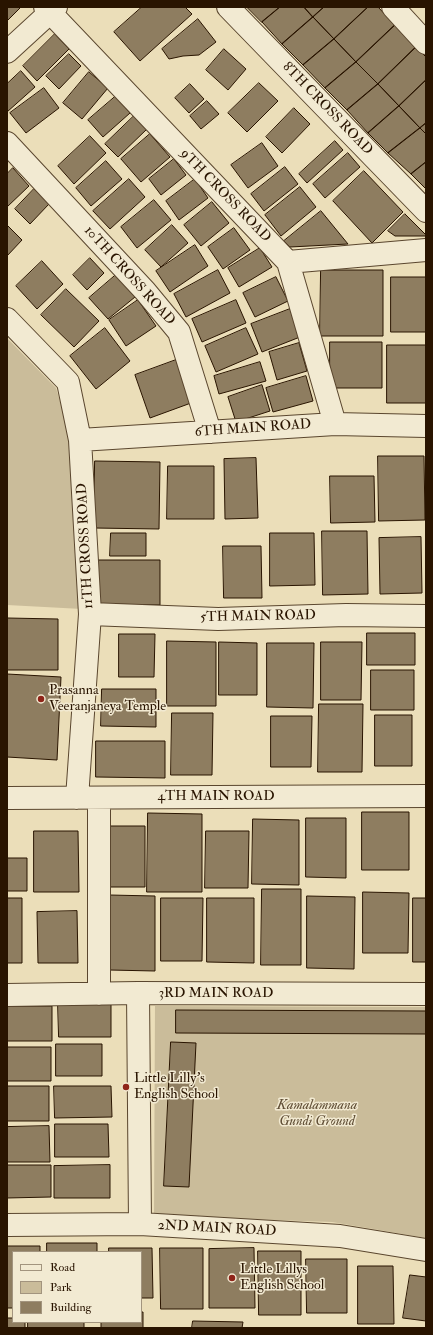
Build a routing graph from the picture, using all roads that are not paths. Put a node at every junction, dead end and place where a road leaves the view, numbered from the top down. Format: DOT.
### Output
graph roads {
  1 [pos="228,7"];
  2 [pos="392,7"];
  3 [pos="51,9"];
  4 [pos="426,43"];
  5 [pos="7,52"];
  6 [pos="7,143"];
  7 [pos="426,211"];
  8 [pos="426,250"];
  9 [pos="288,262"];
  10 [pos="7,320"];
  11 [pos="335,424"];
  12 [pos="426,426"];
  13 [pos="210,432"];
  14 [pos="80,440"];
  15 [pos="90,614"];
  16 [pos="426,616"];
  17 [pos="426,796"];
  18 [pos="7,798"];
  19 [pos="77,798"];
  20 [pos="99,798"];
  21 [pos="99,994"];
  22 [pos="138,994"];
  23 [pos="426,994"];
  24 [pos="7,995"];
  25 [pos="140,1224"];
  26 [pos="7,1225"];
  27 [pos="426,1250"];
  1 -- 7 [label="street, 8TH CROSS ROAD"];
  2 -- 4 [label="street"];
  3 -- 5 [label="street"];
  3 -- 9 [label="street, 9TH CROSS ROAD"];
  6 -- 13 [label="street, 10TH CROSS ROAD"];
  8 -- 9 [label="street"];
  9 -- 11 [label="street, 9TH CROSS ROAD"];
  10 -- 14 [label="street, 11TH CROSS ROAD"];
  11 -- 12 [label="street, 6TH MAIN ROAD"];
  11 -- 13 [label="street, 6TH MAIN ROAD"];
  13 -- 14 [label="street, 6TH MAIN ROAD"];
  14 -- 15 [label="street, 11TH CROSS ROAD"];
  15 -- 16 [label="street, 5TH MAIN ROAD"];
  15 -- 19 [label="street, 11TH CROSS ROAD"];
  17 -- 20 [label="street, 4TH MAIN ROAD"];
  18 -- 19 [label="street, 4TH MAIN ROAD"];
  19 -- 20 [label="street, 4TH MAIN ROAD"];
  20 -- 21 [label="street"];
  21 -- 22 [label="street, 3RD MAIN ROAD"];
  21 -- 24 [label="street, 3RD MAIN ROAD"];
  22 -- 23 [label="street, 3RD MAIN ROAD"];
  22 -- 25 [label="street"];
  25 -- 26 [label="street, 2ND MAIN ROAD"];
  25 -- 27 [label="street, 2ND MAIN ROAD"];
}
